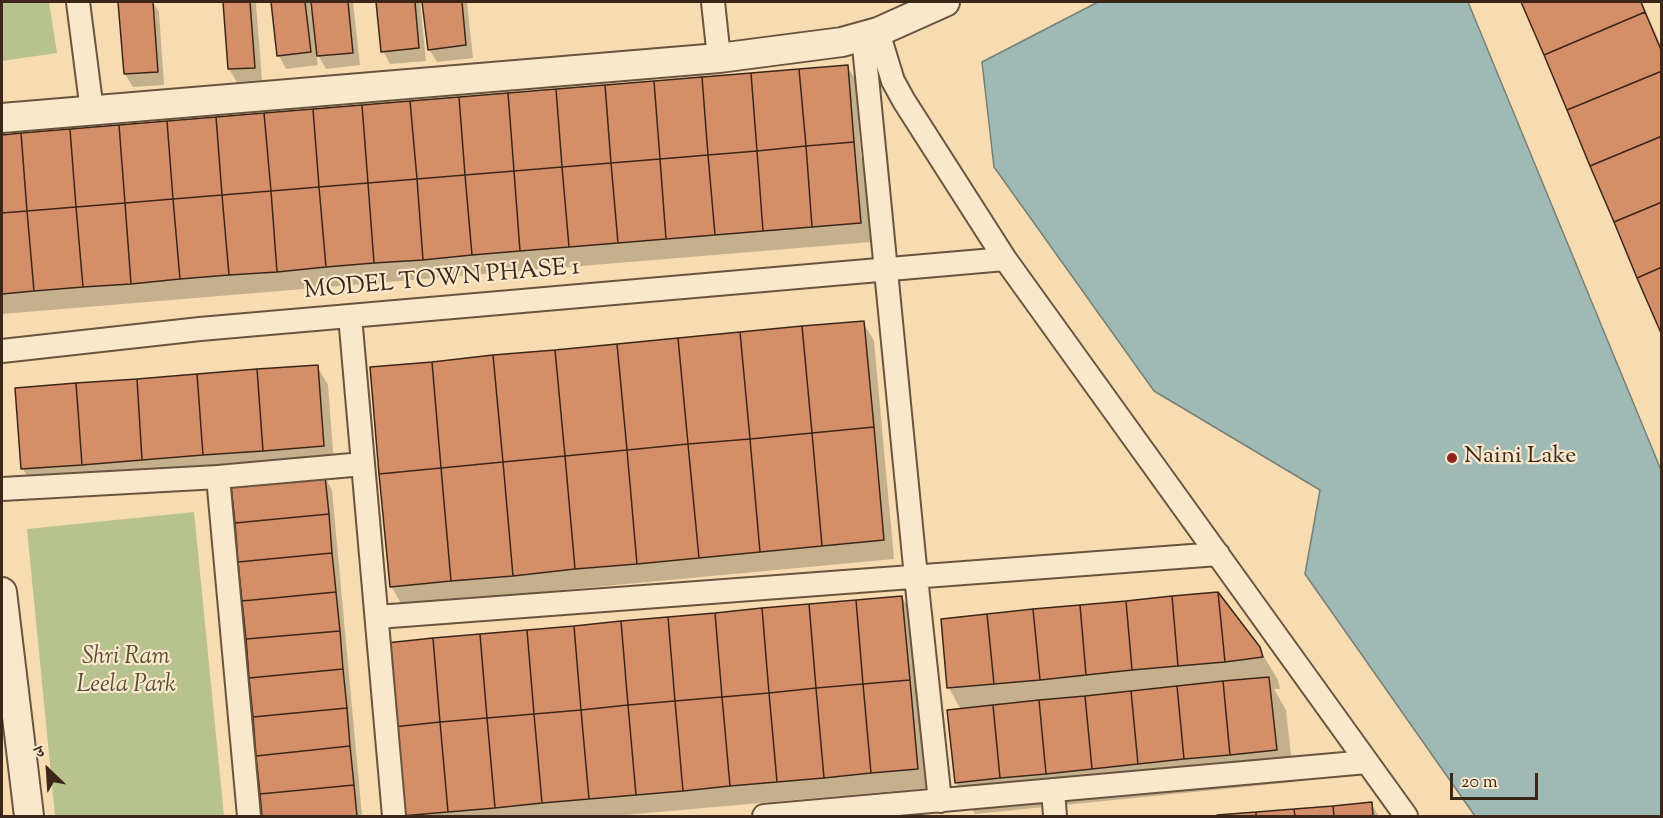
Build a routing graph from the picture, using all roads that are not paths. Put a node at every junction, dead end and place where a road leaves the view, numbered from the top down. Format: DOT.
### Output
graph roads {
  1 [pos="78,2"];
  2 [pos="713,2"];
  3 [pos="945,2"];
  4 [pos="871,34"];
  5 [pos="719,58"];
  6 [pos="92,111"];
  7 [pos="2,118"];
  8 [pos="1005,259"];
  9 [pos="887,270"];
  10 [pos="350,316"];
  11 [pos="2,351"];
  12 [pos="363,464"];
  13 [pos="218,477"];
  14 [pos="2,489"];
  15 [pos="1218,554"];
  16 [pos="916,577"];
  17 [pos="2,592"];
  18 [pos="376,617"];
  19 [pos="1367,762"];
  20 [pos="1053,790"];
  21 [pos="940,801"];
  22 [pos="29,816"];
  23 [pos="249,816"];
  24 [pos="394,816"];
  25 [pos="764,816"];
  26 [pos="1055,816"];
  27 [pos="1406,816"];
  1 -- 6 [label="street"];
  2 -- 5 [label="street"];
  3 -- 4 [label="street"];
  4 -- 5 [label="street"];
  4 -- 8 [label="street"];
  4 -- 9 [label="street"];
  5 -- 6 [label="street"];
  6 -- 7 [label="street"];
  8 -- 9 [label="street, MODEL TOWN PHASE 1"];
  8 -- 15 [label="street"];
  9 -- 10 [label="street, MODEL TOWN PHASE 1"];
  9 -- 16 [label="street"];
  10 -- 11 [label="street, MODEL TOWN PHASE 1"];
  10 -- 12 [label="street"];
  12 -- 13 [label="street"];
  12 -- 18 [label="street"];
  13 -- 14 [label="street"];
  13 -- 23 [label="street"];
  15 -- 16 [label="street"];
  15 -- 19 [label="street"];
  16 -- 18 [label="street"];
  16 -- 21 [label="street"];
  17 -- 22 [label="street"];
  18 -- 24 [label="street"];
  19 -- 20 [label="street"];
  19 -- 27 [label="street"];
  20 -- 21 [label="street"];
  20 -- 26 [label="street"];
  21 -- 25 [label="street"];
}
